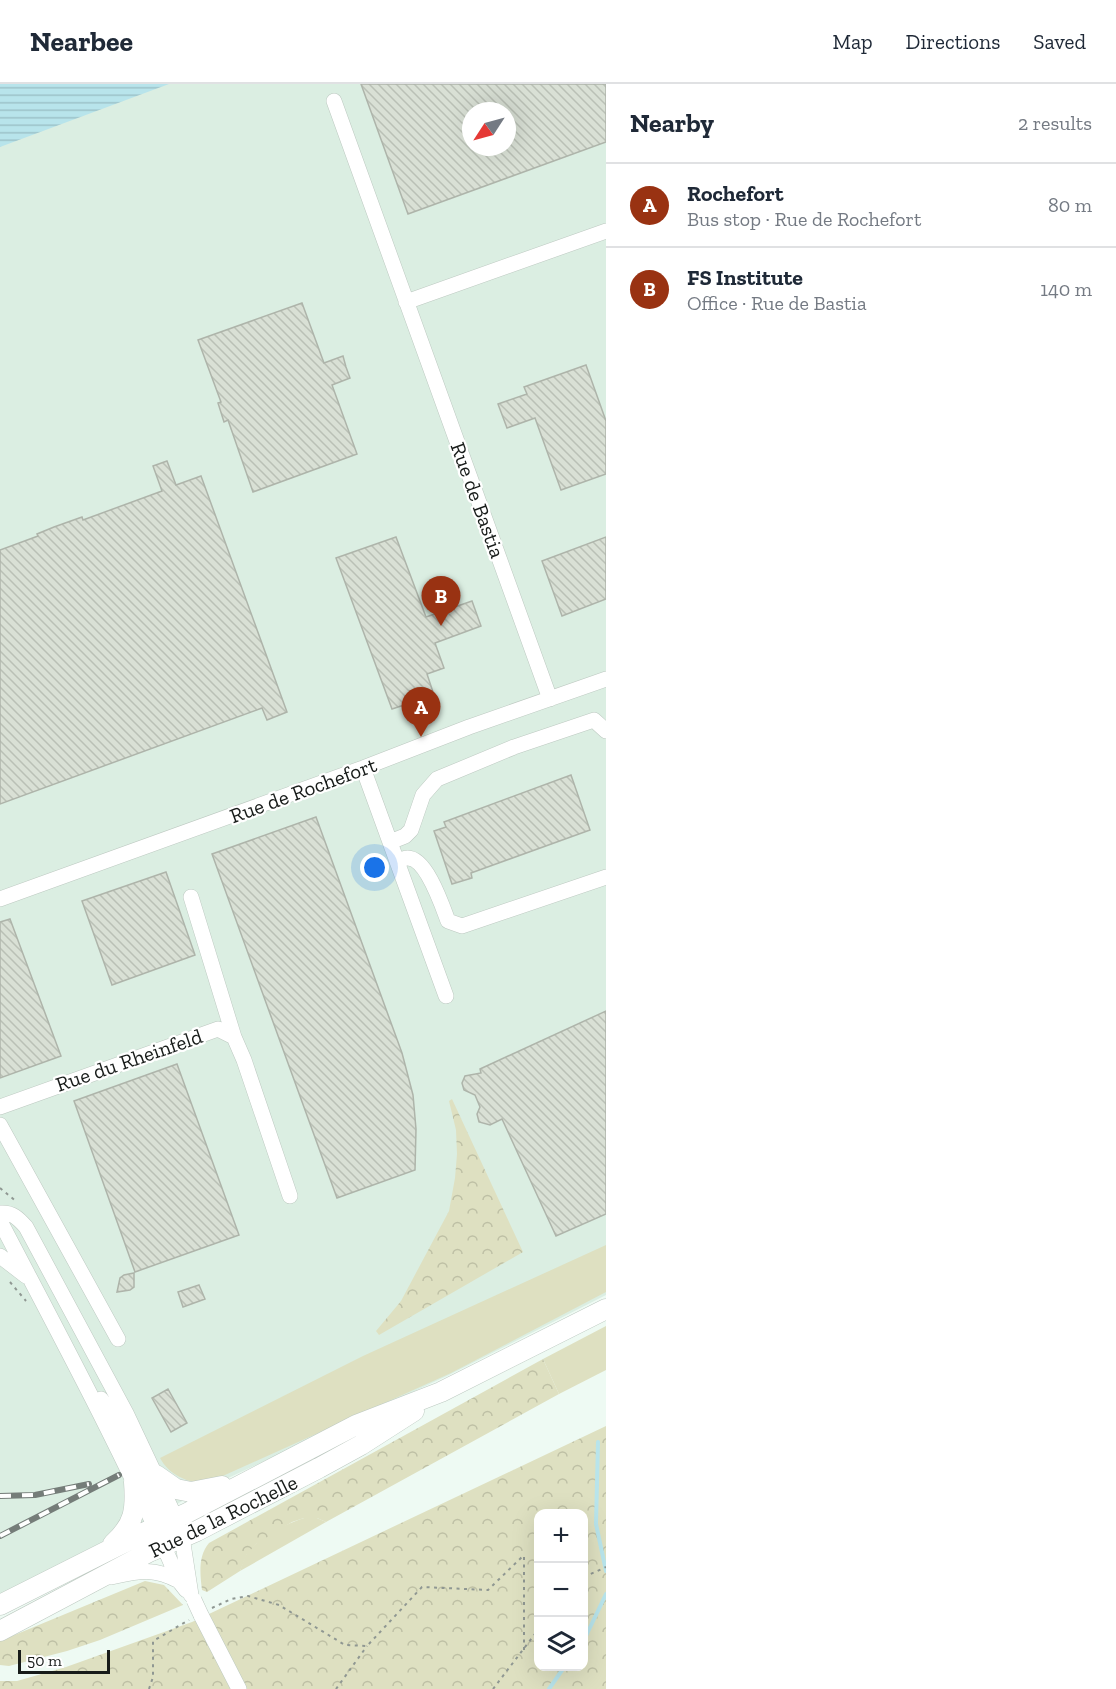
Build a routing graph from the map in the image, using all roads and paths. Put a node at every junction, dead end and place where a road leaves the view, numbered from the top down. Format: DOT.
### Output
graph roads {
  1 [pos="334,101"];
  2 [pos="606,231"];
  3 [pos="406,302"];
  4 [pos="606,679"];
  5 [pos="550,699"];
  6 [pos="606,730"];
  7 [pos="363,768"];
  8 [pos="390,842"];
  9 [pos="398,862"];
  10 [pos="606,877"];
  11 [pos="191,897"];
  12 [pos="0,900"];
  13 [pos="446,996"];
  14 [pos="234,1037"];
  15 [pos="0,1107"];
  16 [pos="0,1125"];
  17 [pos="290,1196"];
  18 [pos="0,1213"];
  19 [pos="0,1221"];
  20 [pos="0,1256"];
  21 [pos="30,1279"];
  22 [pos="606,1309"];
  23 [pos="118,1339"];
  24 [pos="82,1376"];
  25 [pos="441,1392"];
  26 [pos="156,1475"];
  27 [pos="134,1482"];
  28 [pos="246,1482"];
  29 [pos="168,1530"];
  30 [pos="104,1552"];
  31 [pos="606,1567"];
  32 [pos="588,1575"];
  33 [pos="97,1580"];
  34 [pos="179,1581"];
  35 [pos="192,1598"];
  36 [pos="0,1605"];
  37 [pos="200,1615"];
  38 [pos="0,1631"];
  39 [pos="534,1636"];
  40 [pos="367,1646"];
  41 [pos="524,1650"];
  42 [pos="149,1689"];
  43 [pos="239,1689"];
  44 [pos="336,1689"];
  45 [pos="493,1689"];
  1 -- 3 [label="street, Rue de Bastia"];
  2 -- 3 [label="street"];
  3 -- 5 [label="street, Rue de Bastia"];
  4 -- 5 [label="street, Rue de Rochefort"];
  5 -- 7 [label="street, Rue de Rochefort"];
  6 -- 8 [label="street"];
  7 -- 8 [label="street"];
  7 -- 12 [label="street, Rue de Rochefort"];
  8 -- 9 [label="street"];
  9 -- 10 [label="street"];
  9 -- 13 [label="street"];
  11 -- 14 [label="street"];
  14 -- 15 [label="street, Rue du Rheinfeld"];
  14 -- 17 [label="street, Rue du Rheinfeld"];
  16 -- 23 [label="street"];
  18 -- 26 [label="street"];
  19 -- 21 [label="street"];
  20 -- 21 [label="street"];
  21 -- 24 [label="street"];
  22 -- 25 [label="main road, Rue de la Rochelle"];
  24 -- 27 [label="street"];
  24 -- 29 [label="street"];
  25 -- 28 [label="main road, Rue de la Rochelle"];
  25 -- 29 [label="main road, Rue de la Rochelle"];
  26 -- 28 [label="main road"];
  26 -- 29 [label="street"];
  27 -- 29 [label="street"];
  27 -- 30 [label="main road"];
  28 -- 29 [label="main road, Rue de la Rochelle"];
  29 -- 30 [label="main road, Rue de la Rochelle"];
  29 -- 33 [label="main road, Rue de la Rochelle"];
  29 -- 34 [label="street"];
  29 -- 35 [label="street"];
  30 -- 36 [label="main road, Rue de la Rochelle"];
  31 -- 32 [label="path"];
  33 -- 34 [label="street"];
  33 -- 38 [label="main road, Rue de la Rochelle"];
  34 -- 35 [label="street"];
  35 -- 37 [label="street, bridge"];
  37 -- 40 [label="path"];
  37 -- 42 [label="path"];
  37 -- 43 [label="street"];
  39 -- 41 [label="path"];
  40 -- 41 [label="path"];
  40 -- 44 [label="path"];
  41 -- 45 [label="path"];
}
